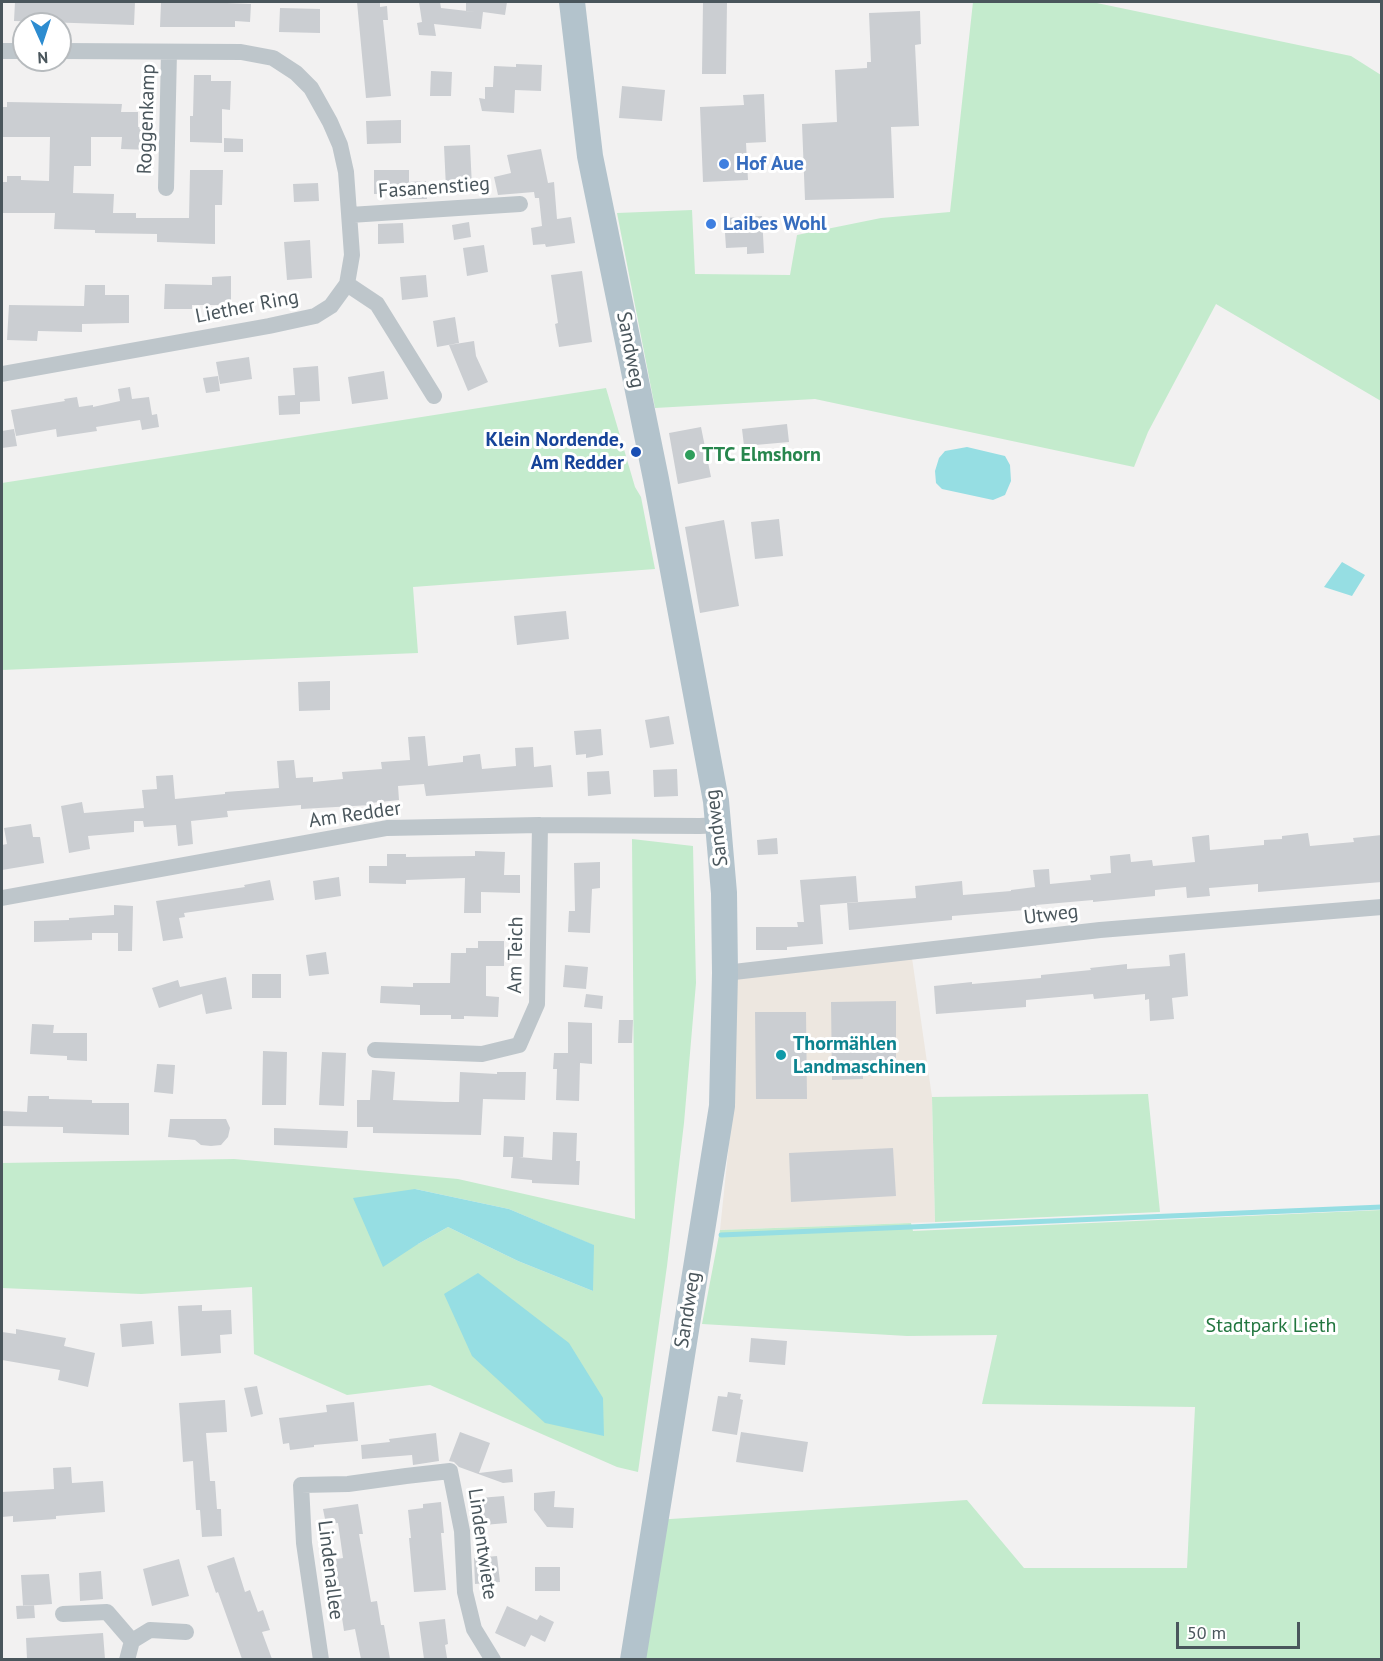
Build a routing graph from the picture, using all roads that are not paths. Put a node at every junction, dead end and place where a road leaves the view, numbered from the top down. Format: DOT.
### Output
graph roads {
  1 [pos="572,2"];
  2 [pos="72,51"];
  3 [pos="170,52"];
  4 [pos="166,188"];
  5 [pos="520,204"];
  6 [pos="350,215"];
  7 [pos="347,284"];
  8 [pos="2,374"];
  9 [pos="434,396"];
  10 [pos="540,825"];
  11 [pos="719,825"];
  12 [pos="2,898"];
  13 [pos="1382,907"];
  14 [pos="725,973"];
  15 [pos="375,1050"];
  16 [pos="301,1485"];
  17 [pos="63,1614"];
  18 [pos="186,1632"];
  19 [pos="132,1641"];
  20 [pos="127,1659"];
  21 [pos="321,1659"];
  22 [pos="493,1659"];
  23 [pos="633,1659"];
  1 -- 11 [label="main road, Sandweg"];
  2 -- 3 [label="street, Liether Ring"];
  3 -- 4 [label="street, Roggenkamp"];
  3 -- 6 [label="street, Liether Ring"];
  5 -- 6 [label="street, Fasanenstieg"];
  6 -- 7 [label="street, Liether Ring"];
  7 -- 8 [label="street, Liether Ring"];
  7 -- 9 [label="street"];
  10 -- 11 [label="street, Am Redder"];
  10 -- 12 [label="street, Am Redder"];
  10 -- 15 [label="street, Am Teich"];
  11 -- 14 [label="main road, Sandweg"];
  13 -- 14 [label="street, Utweg"];
  14 -- 23 [label="main road, Sandweg"];
  16 -- 21 [label="street, Lindenallee"];
  16 -- 22 [label="street, Lindentwiete"];
  17 -- 19 [label="street"];
  18 -- 19 [label="street"];
  19 -- 20 [label="street"];
}
